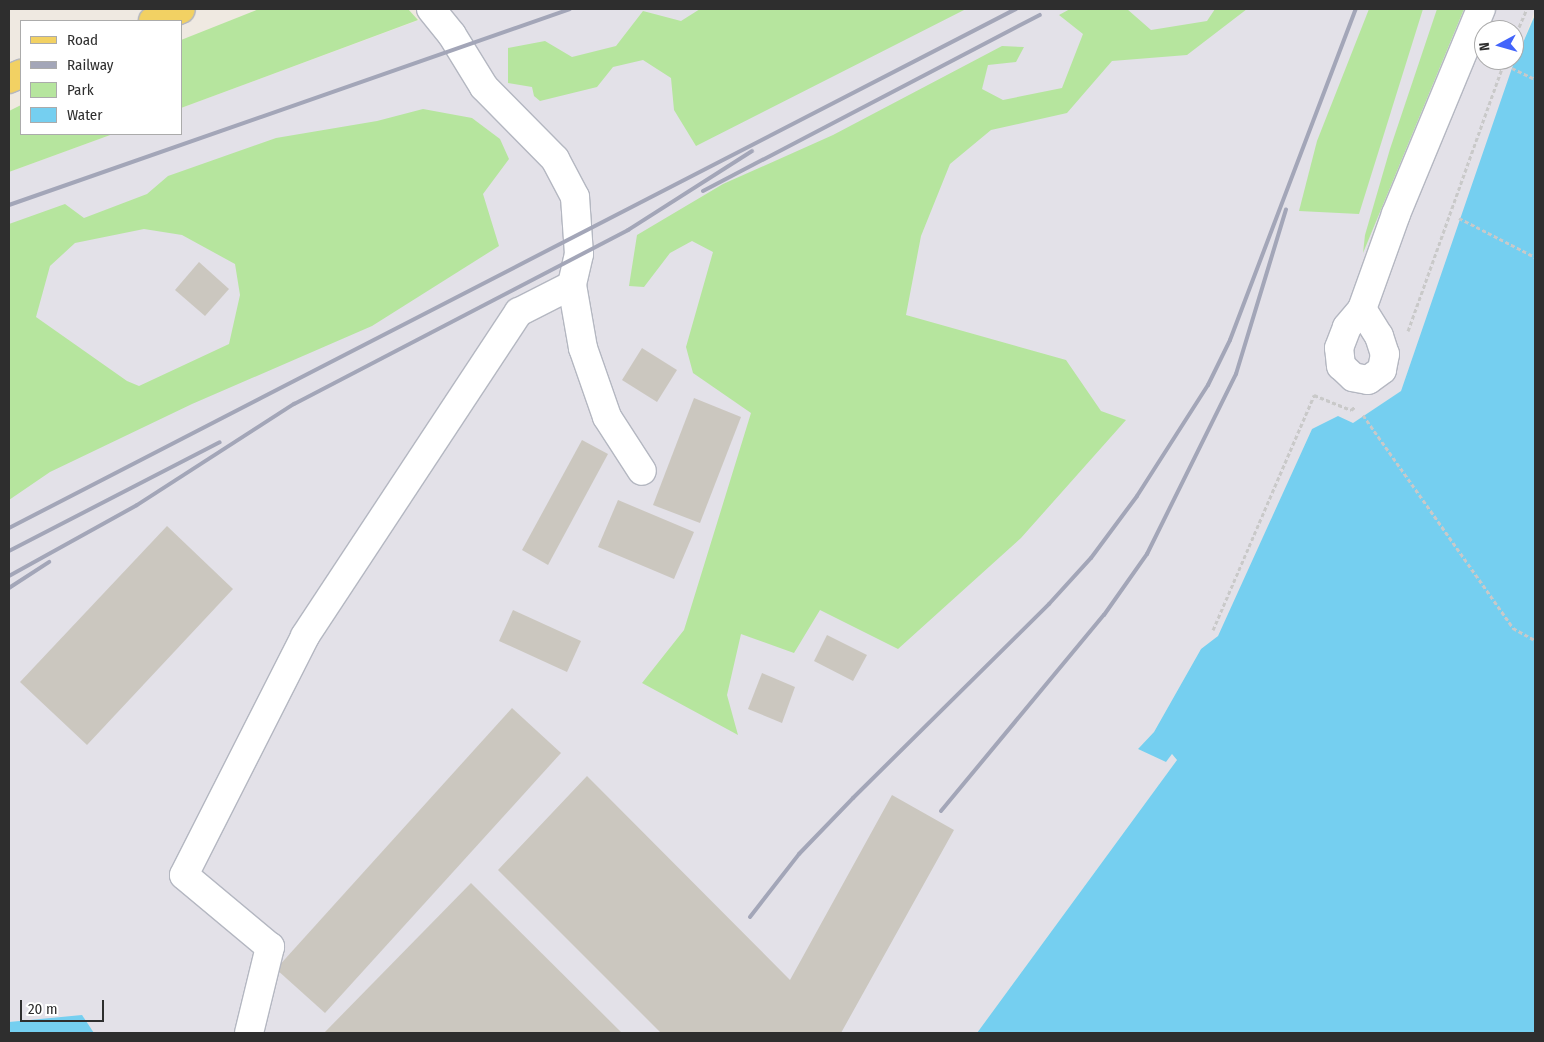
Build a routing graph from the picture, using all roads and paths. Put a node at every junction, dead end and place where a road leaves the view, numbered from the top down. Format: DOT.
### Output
graph roads {
  1 [pos="181,9"];
  2 [pos="431,9"];
  3 [pos="447,9"];
  4 [pos="1481,9"];
  5 [pos="155,20"];
  6 [pos="452,35"];
  7 [pos="1516,70"];
  8 [pos="1535,79"];
  9 [pos="1459,218"];
  10 [pos="1535,257"];
  11 [pos="572,285"];
  12 [pos="1362,309"];
  13 [pos="1363,416"];
  14 [pos="642,470"];
  15 [pos="1535,640"];
  16 [pos="249,1033"];
  1 -- 5 [label="main road"];
  2 -- 6 [label="street"];
  3 -- 6 [label="street"];
  4 -- 12 [label="street"];
  6 -- 11 [label="street"];
  7 -- 8 [label="path"];
  9 -- 10 [label="path"];
  11 -- 14 [label="street"];
  11 -- 16 [label="street"];
  13 -- 15 [label="path"];
}
